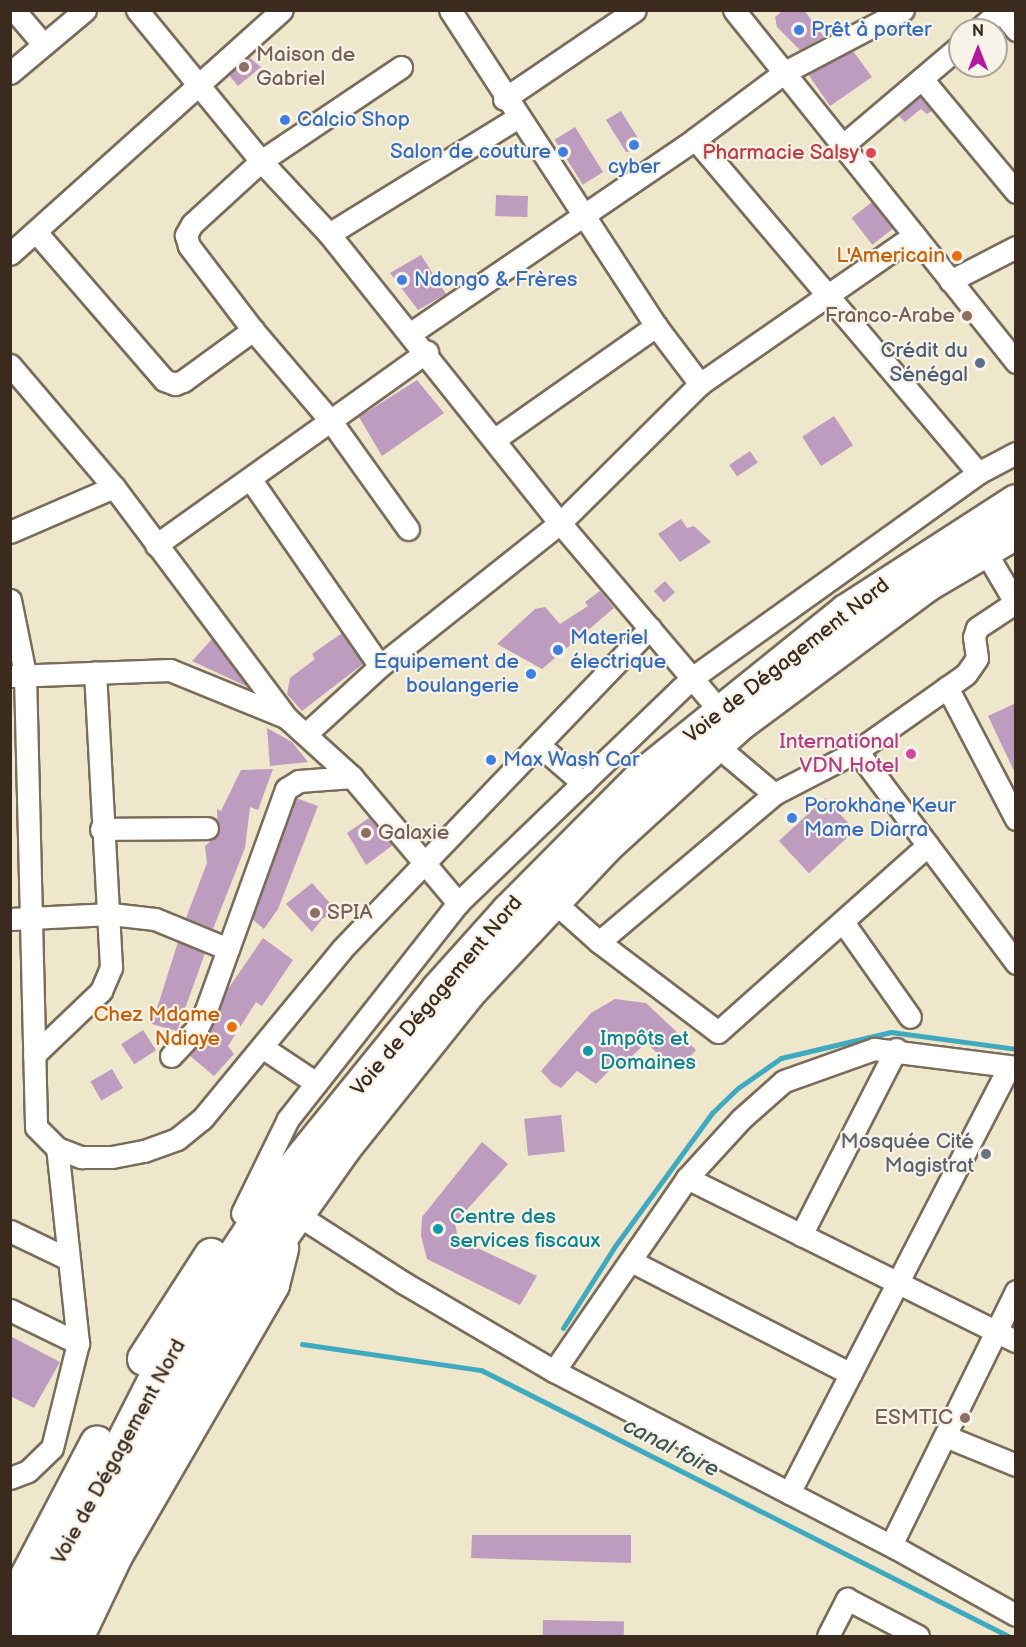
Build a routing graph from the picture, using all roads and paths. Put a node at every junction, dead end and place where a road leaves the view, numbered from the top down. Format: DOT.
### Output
graph roads {
  1 [pos="14,10"];
  2 [pos="86,10"];
  3 [pos="137,10"];
  4 [pos="282,10"];
  5 [pos="450,10"];
  6 [pos="635,10"];
  7 [pos="734,10"];
  8 [pos="903,10"];
  9 [pos="1000,11"];
  10 [pos="1016,30"];
  11 [pos="43,44"];
  12 [pos="948,56"];
  13 [pos="400,67"];
  14 [pos="785,72"];
  15 [pos="10,73"];
  16 [pos="922,79"];
  17 [pos="200,86"];
  18 [pos="504,99"];
  19 [pos="518,118"];
  20 [pos="695,139"];
  21 [pos="842,146"];
  22 [pos="261,161"];
  23 [pos="1016,192"];
  24 [pos="584,216"];
  25 [pos="36,232"];
  26 [pos="329,234"];
  27 [pos="914,235"];
  28 [pos="1016,247"];
  29 [pos="10,254"];
  30 [pos="950,281"];
  31 [pos="826,298"];
  32 [pos="656,326"];
  33 [pos="253,330"];
  34 [pos="411,333"];
  35 [pos="427,352"];
  36 [pos="1016,362"];
  37 [pos="10,365"];
  38 [pos="700,384"];
  39 [pos="330,420"];
  40 [pos="495,439"];
  41 [pos="1016,453"];
  42 [pos="978,473"];
  43 [pos="251,480"];
  44 [pos="114,487"];
  45 [pos="1016,501"];
  46 [pos="560,523"];
  47 [pos="408,529"];
  48 [pos="10,532"];
  49 [pos="1016,533"];
  50 [pos="156,545"];
  51 [pos="985,551"];
  52 [pos="10,600"];
  53 [pos="1015,602"];
  54 [pos="650,628"];
  55 [pos="380,666"];
  56 [pos="95,672"];
  57 [pos="18,675"];
  58 [pos="692,678"];
  59 [pos="947,687"];
  60 [pos="720,711"];
  61 [pos="287,718"];
  62 [pos="307,732"];
  63 [pos="716,745"];
  64 [pos="540,746"];
  65 [pos="858,751"];
  66 [pos="19,770"];
  67 [pos="352,777"];
  68 [pos="583,783"];
  69 [pos="774,794"];
  70 [pos="1016,819"];
  71 [pos="207,828"];
  72 [pos="101,829"];
  73 [pos="928,845"];
  74 [pos="423,865"];
  75 [pos="553,901"];
  76 [pos="458,903"];
  77 [pos="111,914"];
  78 [pos="21,919"];
  79 [pos="843,922"];
  80 [pos="599,942"];
  81 [pos="228,949"];
  82 [pos="1016,963"];
  83 [pos="910,1017"];
  84 [pos="262,1047"];
  85 [pos="896,1049"];
  86 [pos="34,1055"];
  87 [pos="171,1056"];
  88 [pos="1012,1067"];
  89 [pos="316,1083"];
  90 [pos="57,1148"];
  91 [pos="286,1177"];
  92 [pos="687,1178"];
  93 [pos="242,1212"];
  94 [pos="291,1224"];
  95 [pos="10,1231"];
  96 [pos="801,1234"];
  97 [pos="66,1258"];
  98 [pos="631,1261"];
  99 [pos="898,1283"];
  100 [pos="1016,1291"];
  101 [pos="10,1310"];
  102 [pos="996,1331"];
  103 [pos="1016,1341"];
  104 [pos="78,1343"];
  105 [pos="554,1371"];
  106 [pos="851,1374"];
  107 [pos="164,1390"];
  108 [pos="945,1436"];
  109 [pos="1016,1465"];
  110 [pos="10,1478"];
  111 [pos="789,1493"];
  112 [pos="891,1545"];
  113 [pos="10,1608"];
  114 [pos="1016,1615"];
  115 [pos="24,1636"];
  116 [pos="52,1636"];
  117 [pos="78,1636"];
  118 [pos="828,1636"];
  119 [pos="918,1636"];
  1 -- 11 [label="street"];
  2 -- 11 [label="street"];
  3 -- 17 [label="street"];
  4 -- 17 [label="street"];
  5 -- 18 [label="street"];
  6 -- 18 [label="street"];
  7 -- 14 [label="street"];
  8 -- 14 [label="street"];
  9 -- 10 [label="street"];
  11 -- 15 [label="street"];
  12 -- 16 [label="street"];
  13 -- 22 [label="street"];
  14 -- 20 [label="street"];
  14 -- 21 [label="street"];
  16 -- 21 [label="street"];
  16 -- 23 [label="street"];
  17 -- 22 [label="street"];
  17 -- 25 [label="street"];
  18 -- 19 [label="street"];
  19 -- 24 [label="street"];
  19 -- 26 [label="street"];
  20 -- 24 [label="street"];
  20 -- 31 [label="street"];
  21 -- 27 [label="street"];
  22 -- 26 [label="street"];
  22 -- 33 [label="street"];
  24 -- 32 [label="street"];
  24 -- 34 [label="street"];
  25 -- 29 [label="street"];
  25 -- 33 [label="street"];
  26 -- 34 [label="street"];
  27 -- 30 [label="street"];
  27 -- 31 [label="street"];
  28 -- 30 [label="street"];
  30 -- 36 [label="street"];
  31 -- 38 [label="street"];
  31 -- 42 [label="street"];
  32 -- 38 [label="street"];
  32 -- 40 [label="street"];
  33 -- 39 [label="street"];
  34 -- 35 [label="street"];
  35 -- 39 [label="street"];
  35 -- 40 [label="street"];
  37 -- 44 [label="street"];
  38 -- 46 [label="street"];
  39 -- 43 [label="street"];
  39 -- 47 [label="street"];
  40 -- 46 [label="street"];
  41 -- 42 [label="street"];
  42 -- 58 [label="street"];
  43 -- 50 [label="street"];
  43 -- 55 [label="street"];
  44 -- 48 [label="street"];
  44 -- 50 [label="street"];
  45 -- 60 [label="highway, Voie de Dégagement Nord"];
  46 -- 54 [label="street"];
  46 -- 55 [label="street"];
  49 -- 51 [label="highway, Voie de Dégagement Nord"];
  50 -- 61 [label="street"];
  51 -- 53 [label="street"];
  51 -- 63 [label="highway, Voie de Dégagement Nord"];
  52 -- 57 [label="street"];
  53 -- 59 [label="street"];
  54 -- 58 [label="street"];
  54 -- 64 [label="street"];
  55 -- 62 [label="street"];
  56 -- 57 [label="street"];
  56 -- 61 [label="street"];
  56 -- 72 [label="street"];
  57 -- 66 [label="street"];
  58 -- 60 [label="street"];
  58 -- 68 [label="street"];
  59 -- 65 [label="street"];
  59 -- 70 [label="street"];
  60 -- 91 [label="highway, Voie de Dégagement Nord"];
  61 -- 62 [label="street"];
  62 -- 67 [label="street"];
  63 -- 69 [label="street"];
  63 -- 75 [label="highway, Voie de Dégagement Nord"];
  64 -- 68 [label="street"];
  64 -- 74 [label="street"];
  65 -- 69 [label="street"];
  65 -- 73 [label="street"];
  66 -- 78 [label="street"];
  67 -- 74 [label="street"];
  67 -- 81 [label="street"];
  68 -- 76 [label="street"];
  69 -- 80 [label="street"];
  71 -- 72 [label="street"];
  72 -- 77 [label="street"];
  73 -- 79 [label="street"];
  73 -- 82 [label="street"];
  74 -- 76 [label="street"];
  74 -- 84 [label="street"];
  75 -- 80 [label="street"];
  75 -- 94 [label="highway, Voie de Dégagement Nord"];
  76 -- 89 [label="street"];
  77 -- 78 [label="street"];
  77 -- 81 [label="street"];
  77 -- 86 [label="street"];
  78 -- 86 [label="street"];
  79 -- 80 [label="street"];
  79 -- 83 [label="street"];
  81 -- 87 [label="street"];
  84 -- 89 [label="street"];
  84 -- 90 [label="street"];
  85 -- 88 [label="street"];
  85 -- 92 [label="street"];
  85 -- 96 [label="street"];
  86 -- 90 [label="street"];
  88 -- 99 [label="street"];
  89 -- 93 [label="street"];
  90 -- 97 [label="street"];
  91 -- 93 [label="highway"];
  91 -- 107 [label="highway, Voie de Dégagement Nord"];
  92 -- 96 [label="street"];
  92 -- 98 [label="street"];
  93 -- 113 [label="highway"];
  94 -- 105 [label="street"];
  94 -- 107 [label="highway, Voie de Dégagement Nord"];
  94 -- 117 [label="highway"];
  95 -- 97 [label="street"];
  96 -- 99 [label="street"];
  97 -- 104 [label="street"];
  98 -- 105 [label="street"];
  98 -- 106 [label="street"];
  99 -- 102 [label="street"];
  99 -- 106 [label="street"];
  100 -- 102 [label="street"];
  101 -- 104 [label="street"];
  102 -- 103 [label="street"];
  102 -- 108 [label="street"];
  104 -- 110 [label="street"];
  105 -- 111 [label="street"];
  106 -- 111 [label="street"];
  107 -- 115 [label="highway, Voie de Dégagement Nord"];
  107 -- 116 [label="highway, Voie de Dégagement Nord"];
  108 -- 109 [label="street"];
  108 -- 112 [label="street"];
  111 -- 112 [label="street"];
  112 -- 114 [label="street"];
  118 -- 119 [label="street"];
}
